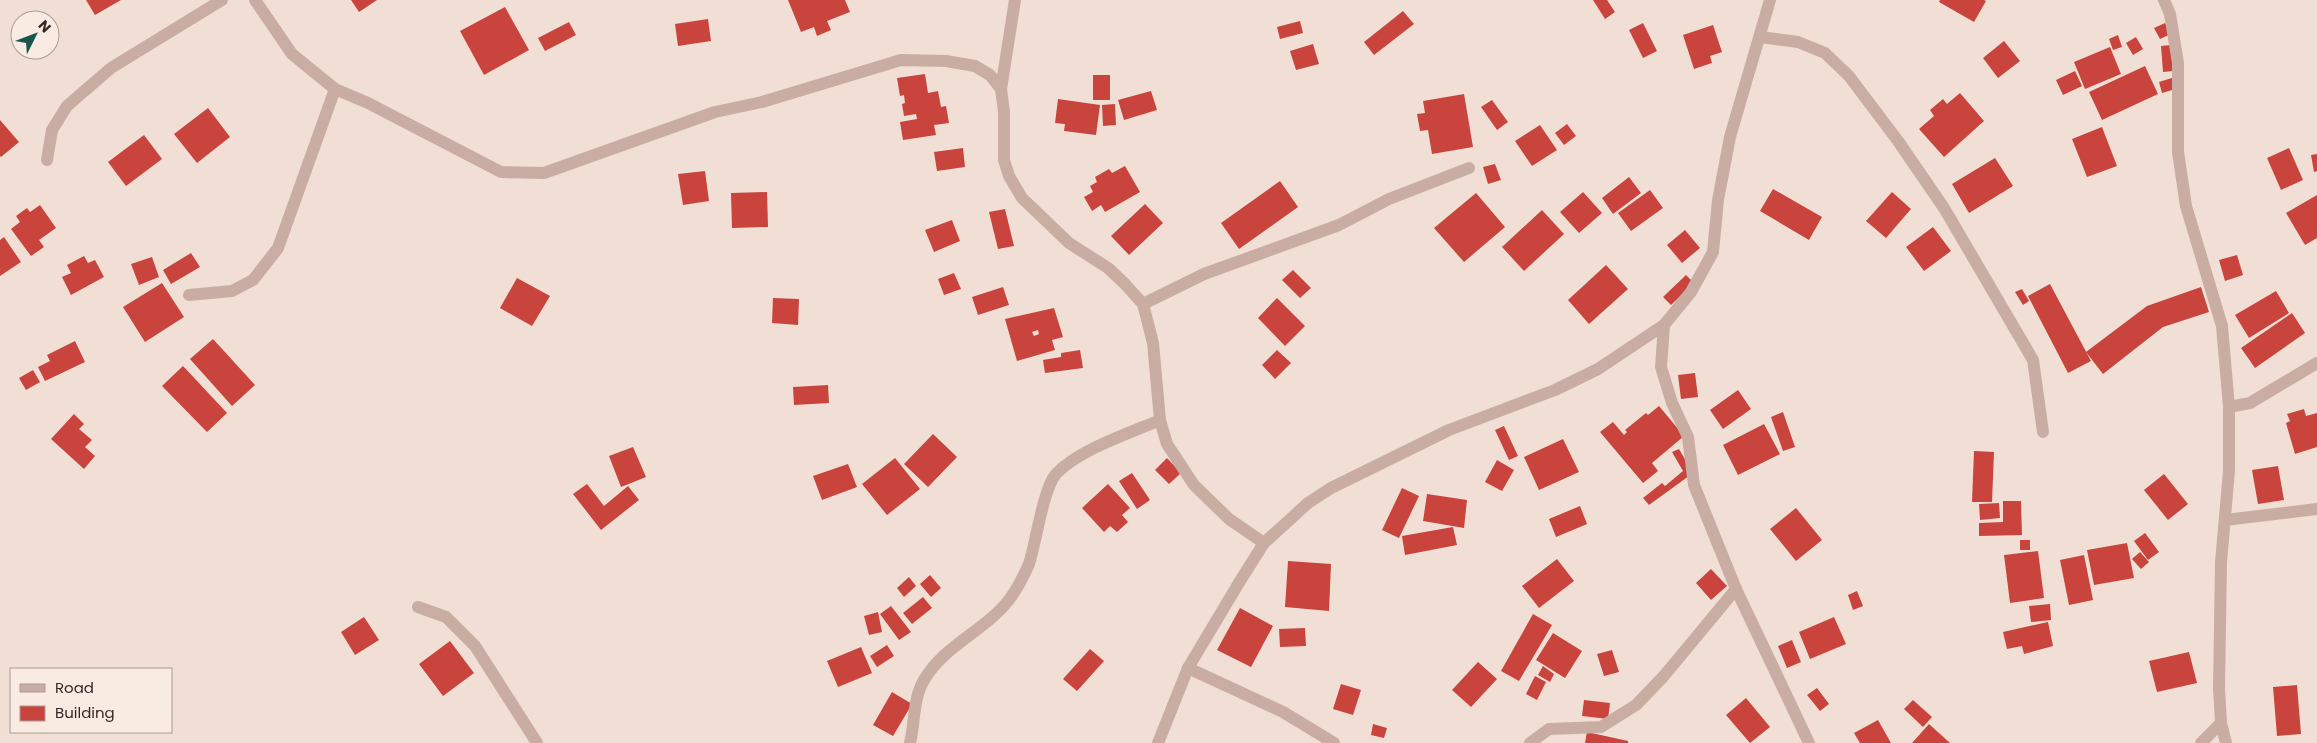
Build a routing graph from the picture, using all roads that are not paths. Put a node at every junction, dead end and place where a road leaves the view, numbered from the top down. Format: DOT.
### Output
graph roads {
  1 [pos="222,0"];
  2 [pos="255,0"];
  3 [pos="1015,0"];
  4 [pos="1770,0"];
  5 [pos="2164,0"];
  6 [pos="1760,37"];
  7 [pos="334,89"];
  8 [pos="1001,89"];
  9 [pos="47,160"];
  10 [pos="1469,168"];
  11 [pos="189,296"];
  12 [pos="1143,304"];
  13 [pos="1664,325"];
  14 [pos="2317,363"];
  15 [pos="2228,407"];
  16 [pos="1160,420"];
  17 [pos="2043,432"];
  18 [pos="2317,509"];
  19 [pos="2225,520"];
  20 [pos="1264,543"];
  21 [pos="1736,589"];
  22 [pos="418,607"];
  23 [pos="1188,668"];
  24 [pos="2221,723"];
  25 [pos="537,743"];
  26 [pos="910,743"];
  27 [pos="1158,743"];
  28 [pos="1334,743"];
  29 [pos="1530,743"];
  30 [pos="1809,743"];
  31 [pos="2200,743"];
  32 [pos="2226,743"];
  1 -- 9 [label="street"];
  2 -- 7 [label="street"];
  3 -- 8 [label="street"];
  4 -- 6 [label="street"];
  5 -- 15 [label="street"];
  6 -- 13 [label="street"];
  6 -- 17 [label="street"];
  7 -- 8 [label="street"];
  7 -- 11 [label="street"];
  8 -- 12 [label="street"];
  10 -- 12 [label="street"];
  12 -- 16 [label="street"];
  13 -- 20 [label="street"];
  13 -- 21 [label="street"];
  14 -- 15 [label="street"];
  15 -- 19 [label="street"];
  16 -- 20 [label="street"];
  16 -- 26 [label="street"];
  18 -- 19 [label="street"];
  19 -- 24 [label="street"];
  20 -- 23 [label="street"];
  21 -- 29 [label="street"];
  21 -- 30 [label="street"];
  22 -- 25 [label="street"];
  23 -- 27 [label="street"];
  23 -- 28 [label="street"];
  24 -- 31 [label="street"];
  24 -- 32 [label="street"];
}
